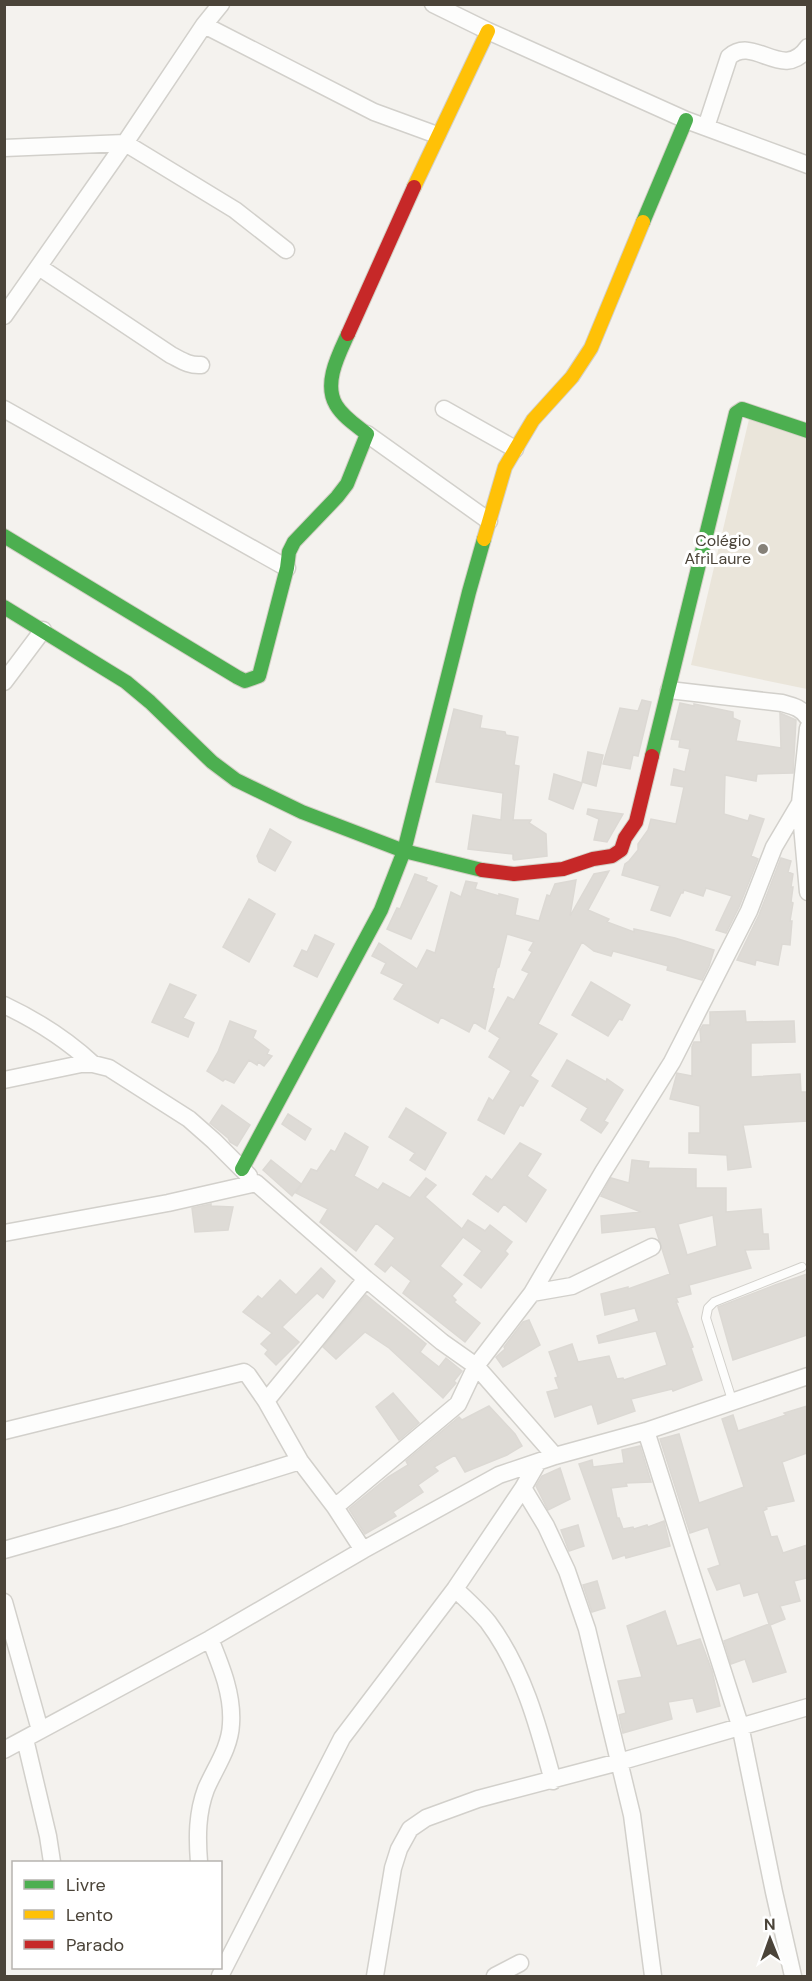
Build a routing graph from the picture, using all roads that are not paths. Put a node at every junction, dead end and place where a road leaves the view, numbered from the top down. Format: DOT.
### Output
graph roads {
  1 [pos="221,4"];
  2 [pos="433,4"];
  3 [pos="204,25"];
  4 [pos="488,31"];
  5 [pos="807,47"];
  6 [pos="686,120"];
  7 [pos="706,127"];
  8 [pos="437,135"];
  9 [pos="126,143"];
  10 [pos="4,148"];
  11 [pos="807,165"];
  12 [pos="286,250"];
  13 [pos="39,267"];
  14 [pos="4,316"];
  15 [pos="201,365"];
  16 [pos="4,409"];
  17 [pos="444,409"];
  18 [pos="807,431"];
  19 [pos="367,434"];
  20 [pos="515,449"];
  21 [pos="489,521"];
  22 [pos="4,536"];
  23 [pos="287,568"];
  24 [pos="4,607"];
  25 [pos="43,630"];
  26 [pos="4,682"];
  27 [pos="669,690"];
  28 [pos="807,718"];
  29 [pos="807,728"];
  30 [pos="800,803"];
  31 [pos="404,851"];
  32 [pos="807,892"];
  33 [pos="4,1005"];
  34 [pos="93,1064"];
  35 [pos="4,1080"];
  36 [pos="242,1169"];
  37 [pos="256,1183"];
  38 [pos="4,1233"];
  39 [pos="652,1247"];
  40 [pos="802,1267"];
  41 [pos="366,1279"];
  42 [pos="532,1293"];
  43 [pos="476,1366"];
  44 [pos="807,1376"];
  45 [pos="732,1400"];
  46 [pos="266,1401"];
  47 [pos="4,1431"];
  48 [pos="646,1431"];
  49 [pos="555,1456"];
  50 [pos="300,1461"];
  51 [pos="538,1462"];
  52 [pos="523,1488"];
  53 [pos="335,1507"];
  54 [pos="4,1550"];
  55 [pos="363,1550"];
  56 [pos="455,1589"];
  57 [pos="6,1610"];
  58 [pos="210,1639"];
  59 [pos="807,1707"];
  60 [pos="740,1725"];
  61 [pos="40,1730"];
  62 [pos="25,1739"];
  63 [pos="4,1750"];
  64 [pos="619,1762"];
  65 [pos="553,1780"];
  66 [pos="52,1861"];
  67 [pos="199,1861"];
  68 [pos="520,1963"];
  69 [pos="220,1977"];
  70 [pos="375,1977"];
  71 [pos="495,1977"];
  72 [pos="653,1977"];
  73 [pos="793,1977"];
  1 -- 3 [label="street"];
  2 -- 4 [label="street"];
  3 -- 8 [label="street"];
  3 -- 9 [label="street"];
  4 -- 6 [label="street"];
  4 -- 8 [label="street"];
  5 -- 7 [label="street"];
  6 -- 7 [label="street"];
  6 -- 20 [label="street"];
  7 -- 11 [label="street"];
  8 -- 19 [label="street"];
  9 -- 10 [label="street"];
  9 -- 12 [label="street"];
  9 -- 13 [label="street"];
  13 -- 14 [label="street"];
  13 -- 15 [label="street"];
  16 -- 23 [label="street"];
  17 -- 20 [label="street"];
  18 -- 27 [label="street"];
  19 -- 21 [label="street"];
  19 -- 23 [label="street"];
  20 -- 21 [label="street"];
  21 -- 31 [label="street"];
  22 -- 23 [label="street"];
  24 -- 25 [label="street"];
  25 -- 26 [label="street"];
  25 -- 31 [label="street"];
  27 -- 28 [label="street"];
  27 -- 31 [label="street"];
  29 -- 30 [label="street"];
  30 -- 32 [label="street"];
  30 -- 42 [label="street"];
  31 -- 36 [label="street"];
  33 -- 34 [label="street"];
  34 -- 35 [label="street"];
  34 -- 36 [label="street"];
  36 -- 37 [label="street"];
  37 -- 38 [label="street"];
  37 -- 41 [label="street"];
  39 -- 42 [label="street"];
  40 -- 45 [label="lane"];
  41 -- 43 [label="street"];
  41 -- 46 [label="street"];
  42 -- 43 [label="street"];
  43 -- 49 [label="street"];
  43 -- 53 [label="street"];
  44 -- 45 [label="street"];
  45 -- 48 [label="street"];
  46 -- 47 [label="street"];
  46 -- 50 [label="street"];
  48 -- 49 [label="street"];
  48 -- 60 [label="street"];
  49 -- 51 [label="street"];
  50 -- 53 [label="street"];
  50 -- 54 [label="street"];
  51 -- 52 [label="street"];
  51 -- 55 [label="street"];
  52 -- 56 [label="street"];
  52 -- 64 [label="street"];
  53 -- 55 [label="street"];
  55 -- 58 [label="street"];
  56 -- 65 [label="street"];
  56 -- 69 [label="street"];
  57 -- 61 [label="street"];
  58 -- 61 [label="street"];
  58 -- 67 [label="street"];
  59 -- 60 [label="street"];
  60 -- 64 [label="street"];
  60 -- 73 [label="street"];
  61 -- 62 [label="street"];
  62 -- 63 [label="street"];
  62 -- 66 [label="street"];
  64 -- 65 [label="street"];
  64 -- 72 [label="street"];
  65 -- 70 [label="street"];
  68 -- 71 [label="street"];
}
